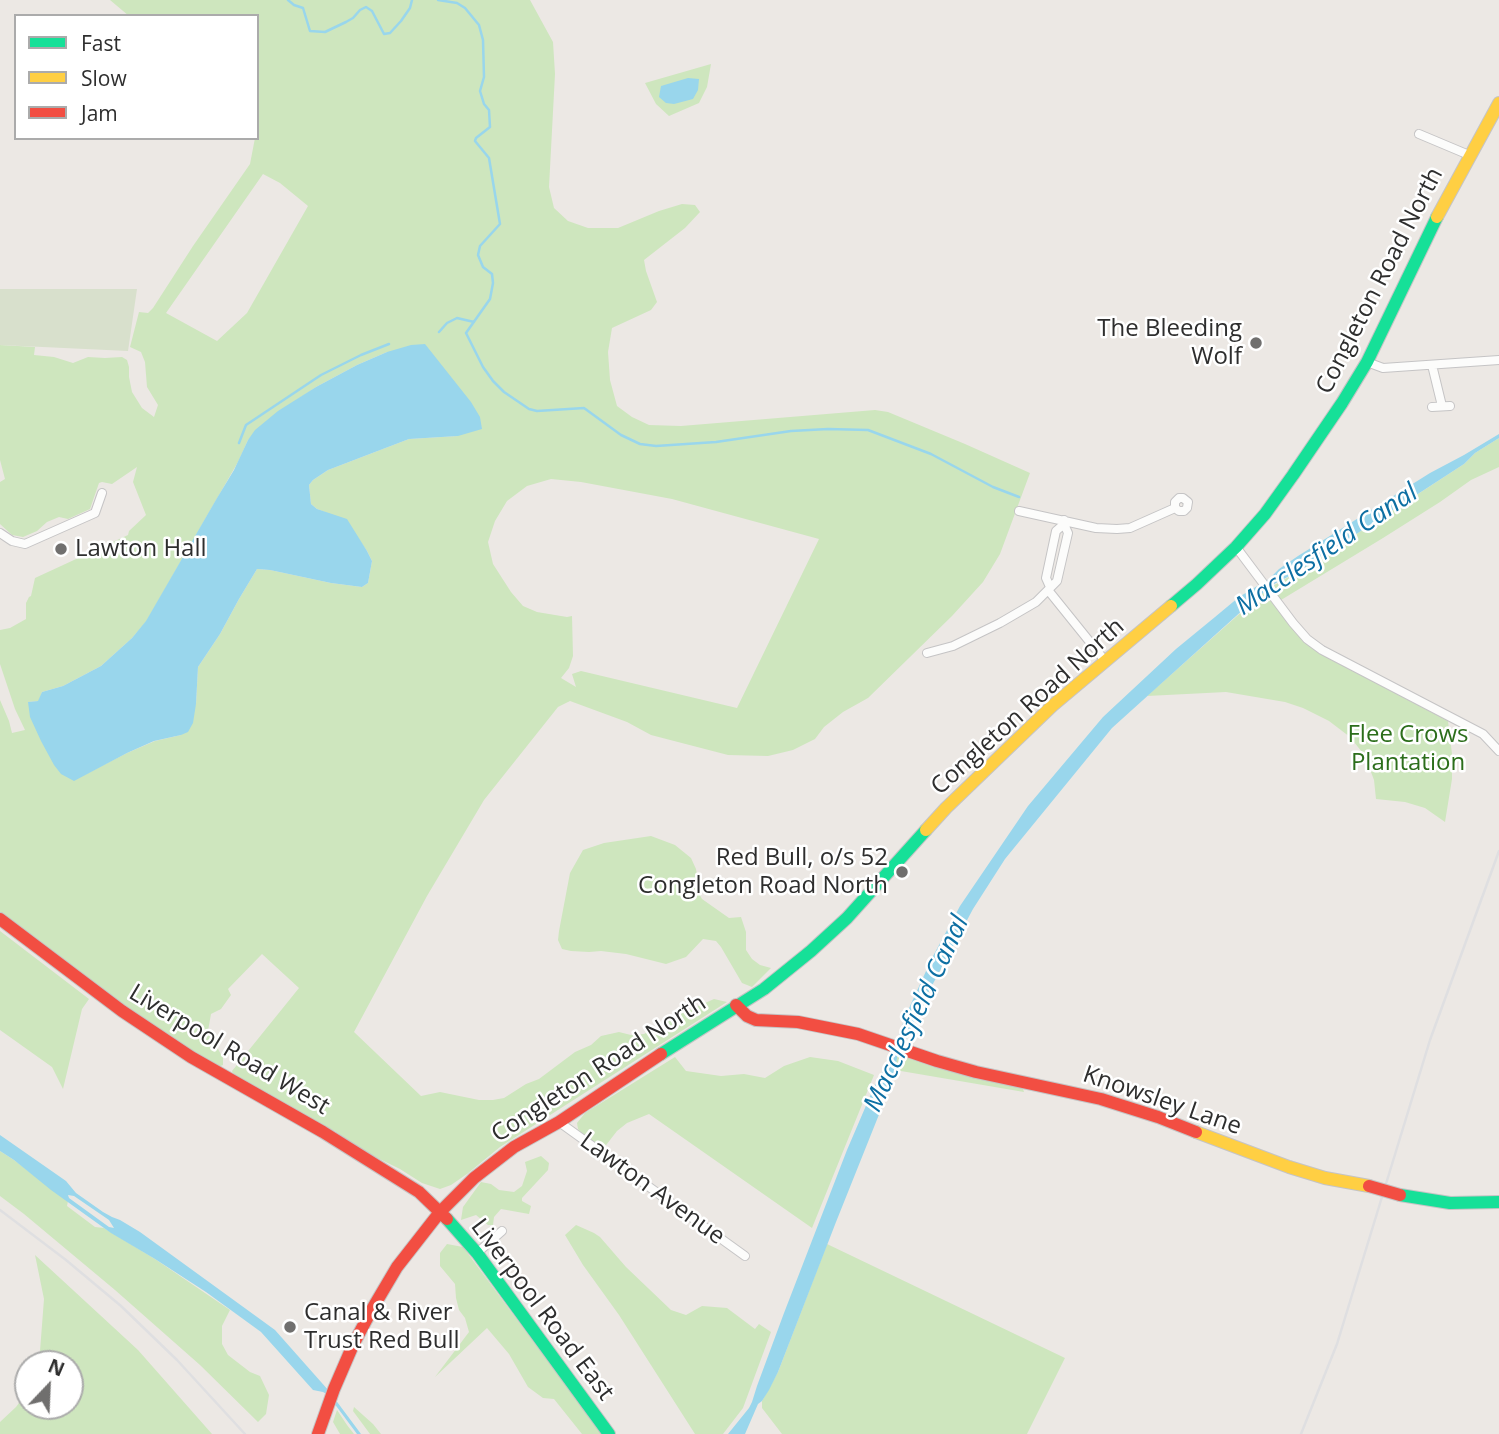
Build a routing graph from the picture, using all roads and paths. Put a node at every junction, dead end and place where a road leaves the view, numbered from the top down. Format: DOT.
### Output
graph roads {
  1 [pos="1499,103"];
  2 [pos="1419,134"];
  3 [pos="1469,155"];
  4 [pos="1499,360"];
  5 [pos="1367,362"];
  6 [pos="1432,365"];
  7 [pos="1441,406"];
  8 [pos="102,493"];
  9 [pos="1175,508"];
  10 [pos="1019,510"];
  11 [pos="1064,522"];
  12 [pos="0,533"];
  13 [pos="1236,547"];
  14 [pos="1049,589"];
  15 [pos="927,653"];
  16 [pos="1106,662"];
  17 [pos="1499,751"];
  18 [pos="0,919"];
  19 [pos="736,1005"];
  20 [pos="559,1122"];
  21 [pos="1499,1202"];
  22 [pos="440,1212"];
  23 [pos="502,1231"];
  24 [pos="477,1253"];
  25 [pos="745,1256"];
  26 [pos="318,1434"];
  27 [pos="608,1434"];
  1 -- 3 [label="main road, Congleton Road North"];
  2 -- 3 [label="street"];
  3 -- 5 [label="main road, Congleton Road North"];
  4 -- 6 [label="street"];
  5 -- 6 [label="street"];
  5 -- 13 [label="main road, Congleton Road North"];
  6 -- 7 [label="street"];
  8 -- 12 [label="street"];
  9 -- 11 [label="street"];
  10 -- 11 [label="street"];
  11 -- 14 [label="street"];
  13 -- 16 [label="main road, Congleton Road North"];
  13 -- 17 [label="street"];
  14 -- 15 [label="street"];
  14 -- 16 [label="street"];
  16 -- 19 [label="main road, Congleton Road North"];
  18 -- 22 [label="main road, Liverpool Road West"];
  19 -- 20 [label="main road, Congleton Road North"];
  19 -- 21 [label="main road, Knowsley Lane, bridge"];
  20 -- 22 [label="main road, Congleton Road North"];
  20 -- 25 [label="street, Lawton Avenue"];
  22 -- 24 [label="main road, Liverpool Road East"];
  22 -- 26 [label="main road, Congleton Road North"];
  23 -- 24 [label="street"];
  24 -- 27 [label="main road, Liverpool Road East"];
}
